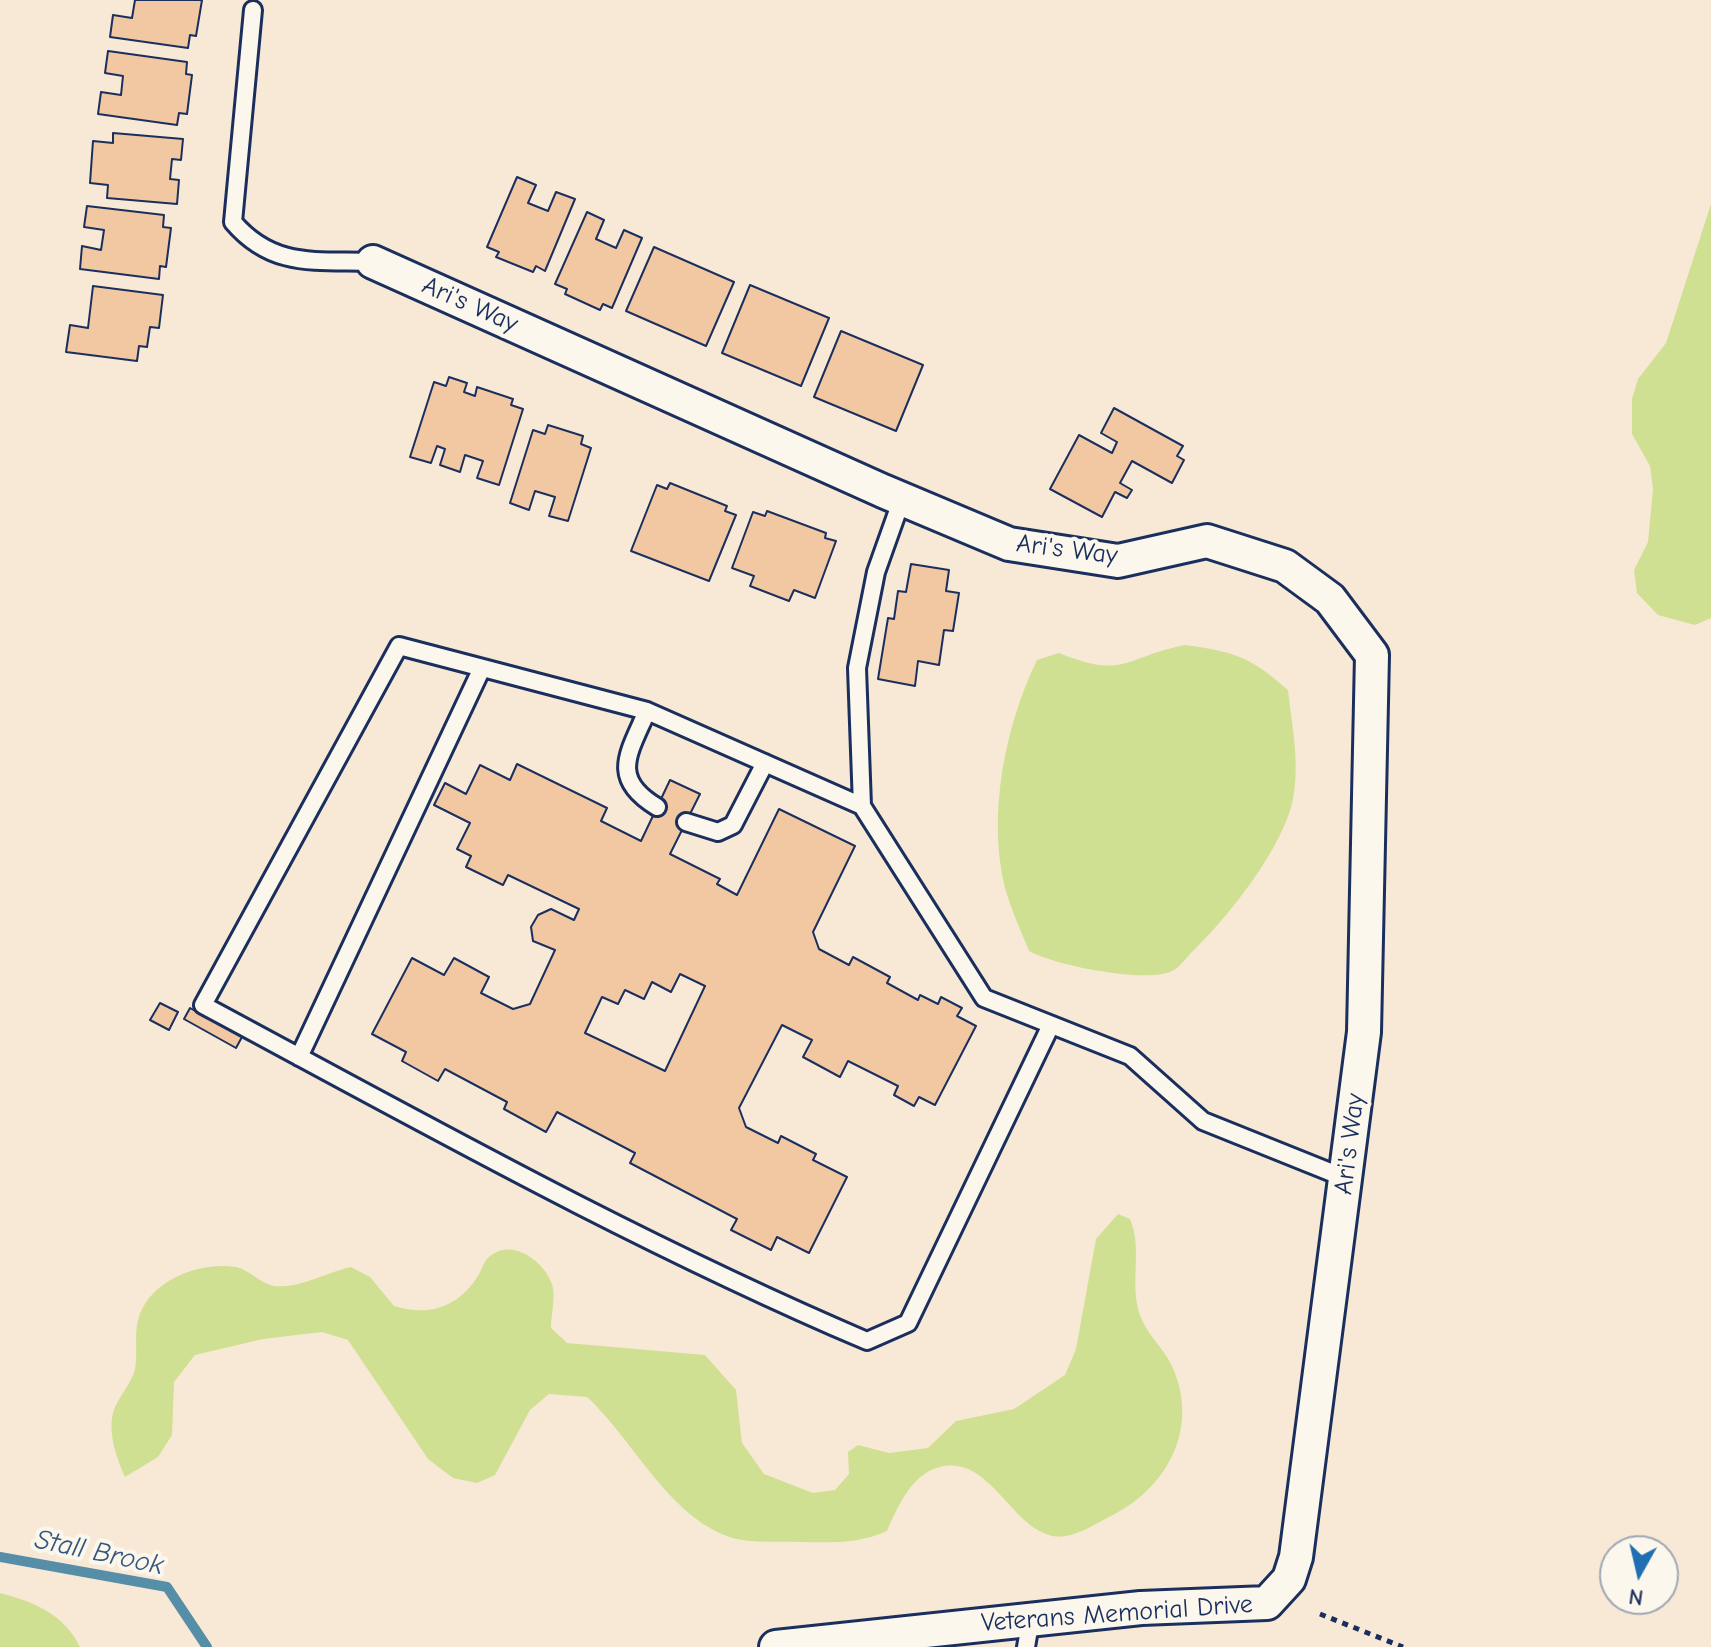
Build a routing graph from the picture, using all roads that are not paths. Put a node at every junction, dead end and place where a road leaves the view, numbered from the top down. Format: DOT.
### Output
graph roads {
  1 [pos="253,10"];
  2 [pos="373,262"];
  3 [pos="902,499"];
  4 [pos="482,668"];
  5 [pos="647,711"];
  6 [pos="765,763"];
  7 [pos="862,806"];
  8 [pos="657,807"];
  9 [pos="686,822"];
  10 [pos="1051,1025"];
  11 [pos="299,1057"];
  12 [pos="1345,1178"];
  13 [pos="1267,1603"];
  14 [pos="1028,1632"];
  15 [pos="776,1647"];
  1 -- 2 [label="lane, Ari's Way"];
  2 -- 3 [label="street, Ari's Way"];
  3 -- 7 [label="lane"];
  3 -- 12 [label="street, Ari's Way"];
  4 -- 5 [label="lane"];
  4 -- 11 [label="lane"];
  4 -- 11 [label="lane"];
  5 -- 6 [label="lane"];
  5 -- 8 [label="lane"];
  6 -- 7 [label="lane"];
  6 -- 9 [label="lane"];
  7 -- 10 [label="lane"];
  10 -- 11 [label="lane"];
  10 -- 12 [label="lane"];
  12 -- 13 [label="street, Ari's Way"];
  13 -- 14 [label="street, Veterans Memorial Drive"];
  14 -- 15 [label="street, Veterans Memorial Drive"];
}
